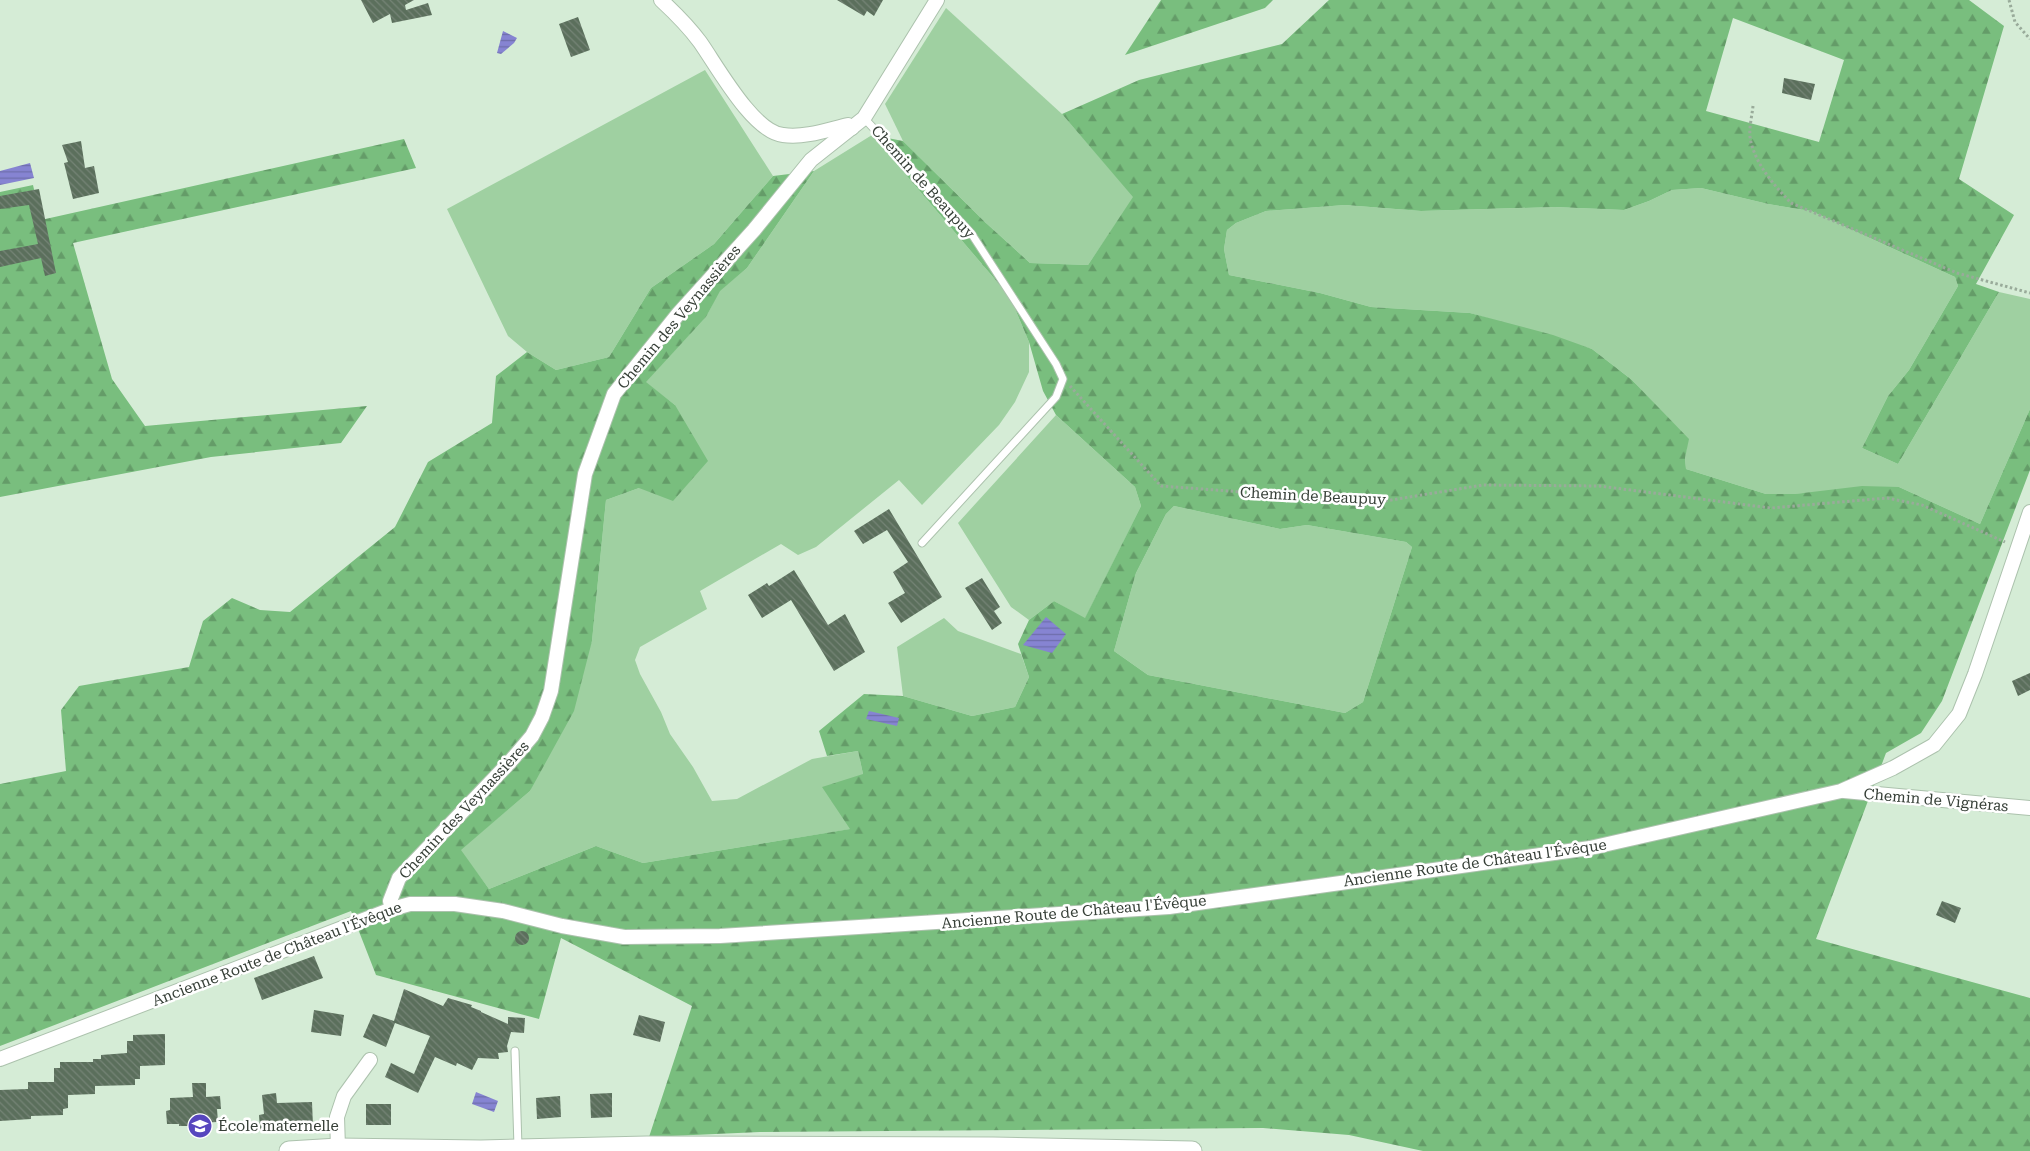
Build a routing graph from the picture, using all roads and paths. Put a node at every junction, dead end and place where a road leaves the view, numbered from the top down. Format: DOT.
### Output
graph roads {
  1 [pos="661,0"];
  2 [pos="937,0"];
  3 [pos="2009,0"];
  4 [pos="2030,40"];
  5 [pos="1752,106"];
  6 [pos="864,118"];
  7 [pos="852,128"];
  8 [pos="2030,293"];
  9 [pos="1063,378"];
  10 [pos="2030,512"];
  11 [pos="922,543"];
  12 [pos="2017,548"];
  13 [pos="1841,791"];
  14 [pos="2030,808"];
  15 [pos="392,909"];
  16 [pos="515,1051"];
  17 [pos="0,1059"];
  18 [pos="370,1060"];
  19 [pos="338,1148"];
  20 [pos="518,1150"];
  21 [pos="289,1151"];
  22 [pos="1192,1151"];
  1 -- 7 [label="street, Chemin de Beaupuy"];
  2 -- 6 [label="street, Chemin des Veynassières"];
  3 -- 4 [label="path"];
  5 -- 8 [label="path"];
  6 -- 7 [label="street, Chemin des Veynassières"];
  6 -- 9 [label="lane, Chemin de Beaupuy"];
  7 -- 15 [label="street, Chemin des Veynassières"];
  9 -- 11 [label="lane"];
  9 -- 12 [label="path, Chemin de Beaupuy"];
  10 -- 12 [label="street, Ancienne Route de Château l'Évêque"];
  12 -- 13 [label="street, Ancienne Route de Château l'Évêque"];
  13 -- 14 [label="street, Chemin de Vignéras"];
  13 -- 15 [label="street, Ancienne Route de Château l'Évêque"];
  15 -- 17 [label="street, Ancienne Route de Château l'Évêque"];
  16 -- 20 [label="lane"];
  18 -- 19 [label="street"];
  19 -- 20 [label="main road"];
  19 -- 21 [label="main road"];
  20 -- 22 [label="main road"];
}
